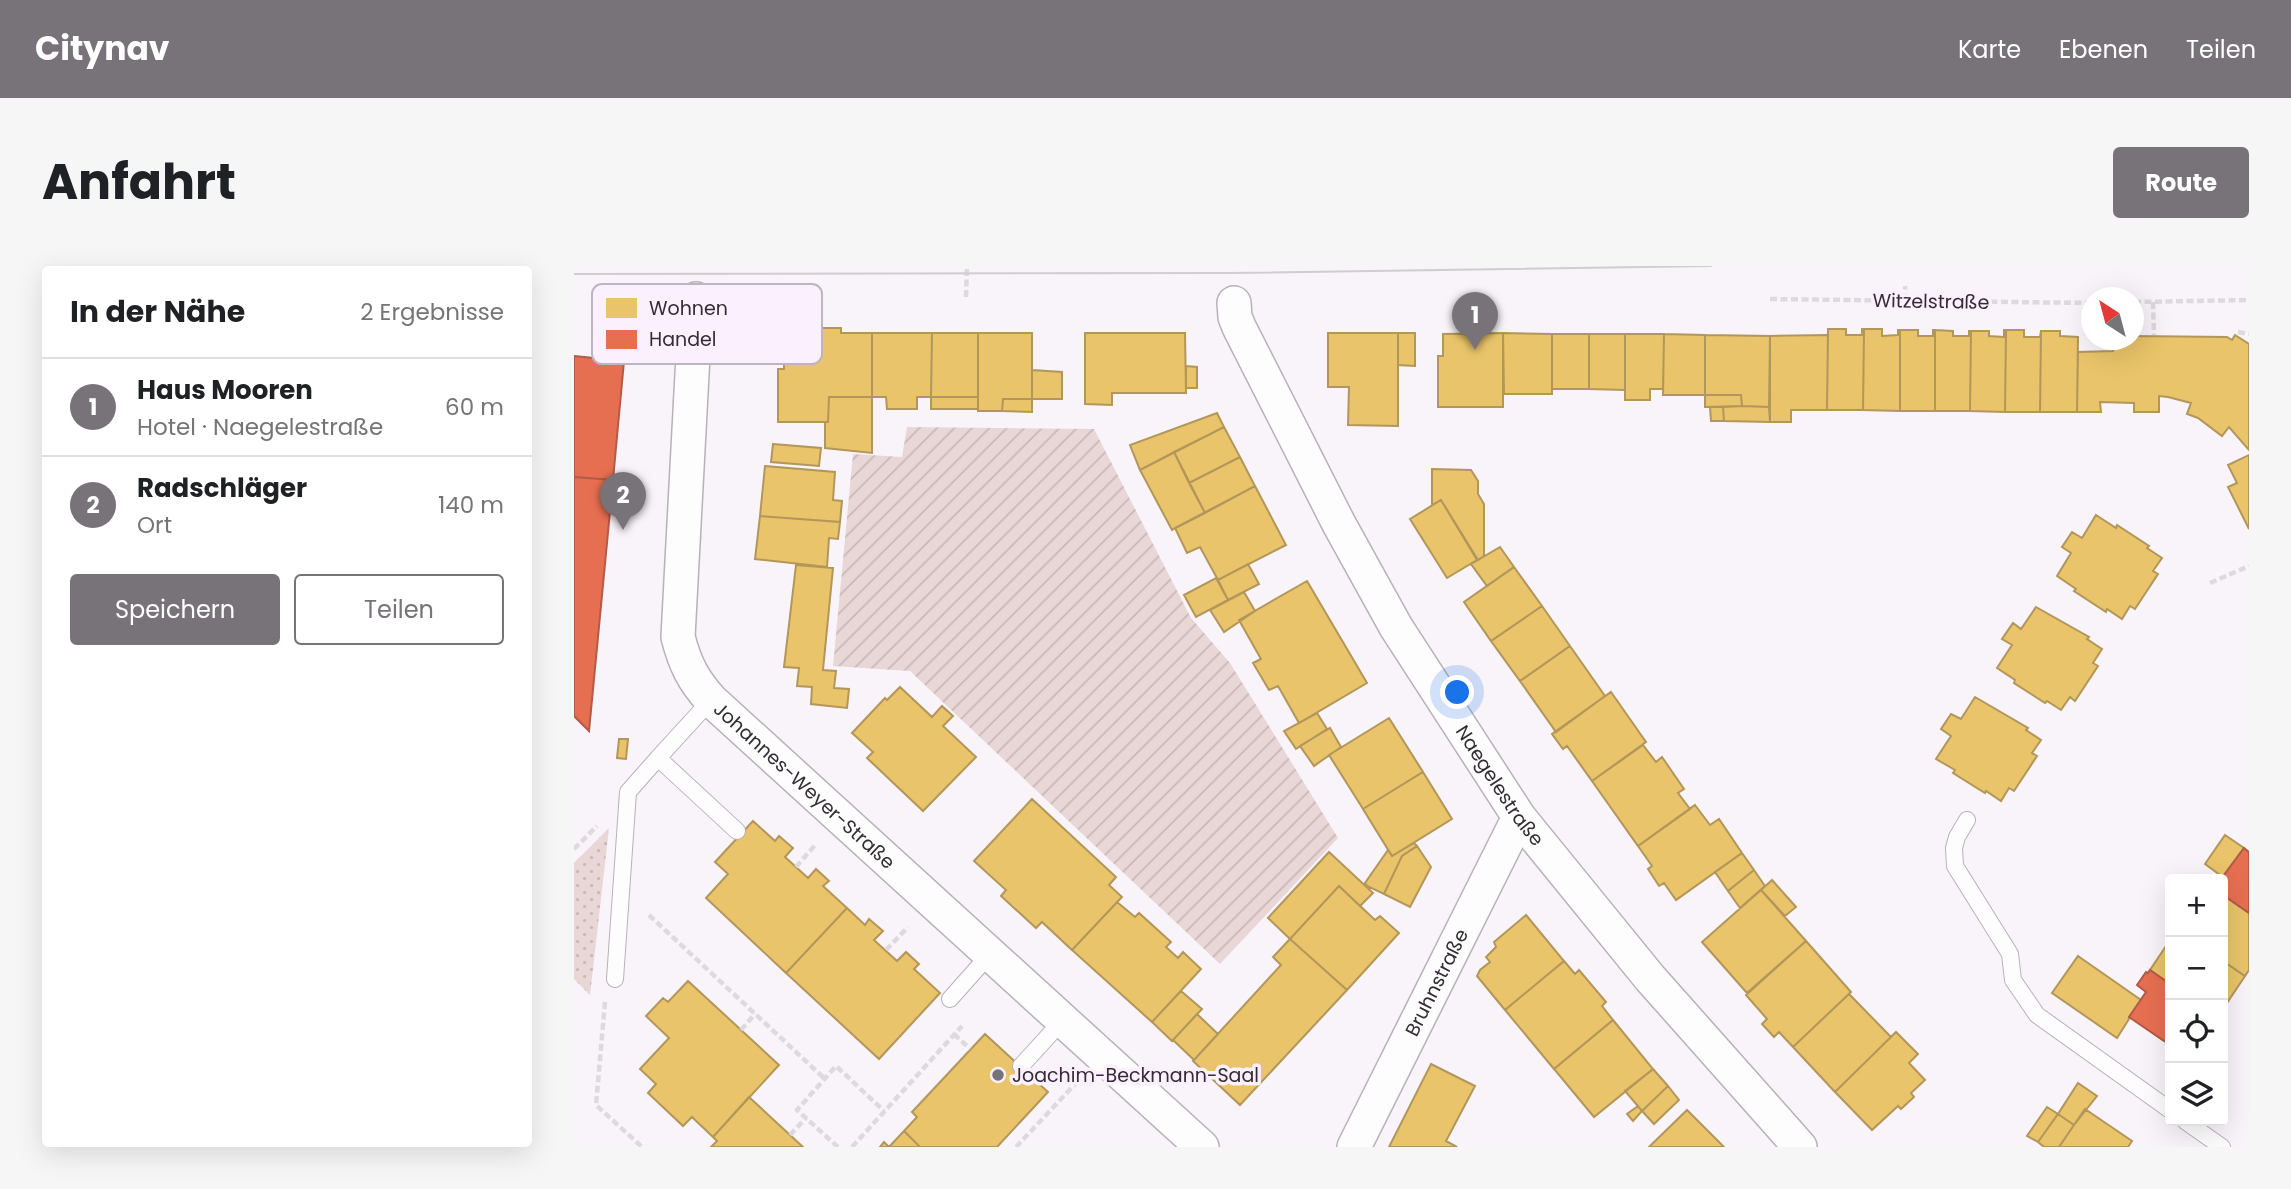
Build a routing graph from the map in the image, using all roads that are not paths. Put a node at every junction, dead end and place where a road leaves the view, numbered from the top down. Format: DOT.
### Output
graph roads {
  1 [pos="1234,303"];
  2 [pos="693,364"];
  3 [pos="711,700"];
  4 [pos="658,758"];
  5 [pos="1519,817"];
  6 [pos="1967,820"];
  7 [pos="737,831"];
  8 [pos="990,954"];
  9 [pos="615,979"];
  10 [pos="950,999"];
  11 [pos="1063,1020"];
  12 [pos="1021,1066"];
  13 [pos="2165,1106"];
  14 [pos="2192,1126"];
  15 [pos="1202,1147"];
  16 [pos="1354,1147"];
  17 [pos="1800,1147"];
  18 [pos="2222,1147"];
  1 -- 5 [label="street, Naegelestraße"];
  2 -- 3 [label="street, Johannes-Weyer-Straße"];
  3 -- 4 [label="lane"];
  3 -- 8 [label="street, Johannes-Weyer-Straße"];
  4 -- 7 [label="lane"];
  4 -- 9 [label="lane"];
  5 -- 16 [label="street, Bruhnstraße"];
  5 -- 17 [label="street, Naegelestraße"];
  6 -- 13 [label="lane"];
  8 -- 10 [label="lane"];
  8 -- 11 [label="street, Johannes-Weyer-Straße"];
  11 -- 12 [label="lane"];
  11 -- 15 [label="street, Johannes-Weyer-Straße"];
  14 -- 18 [label="lane"];
}
